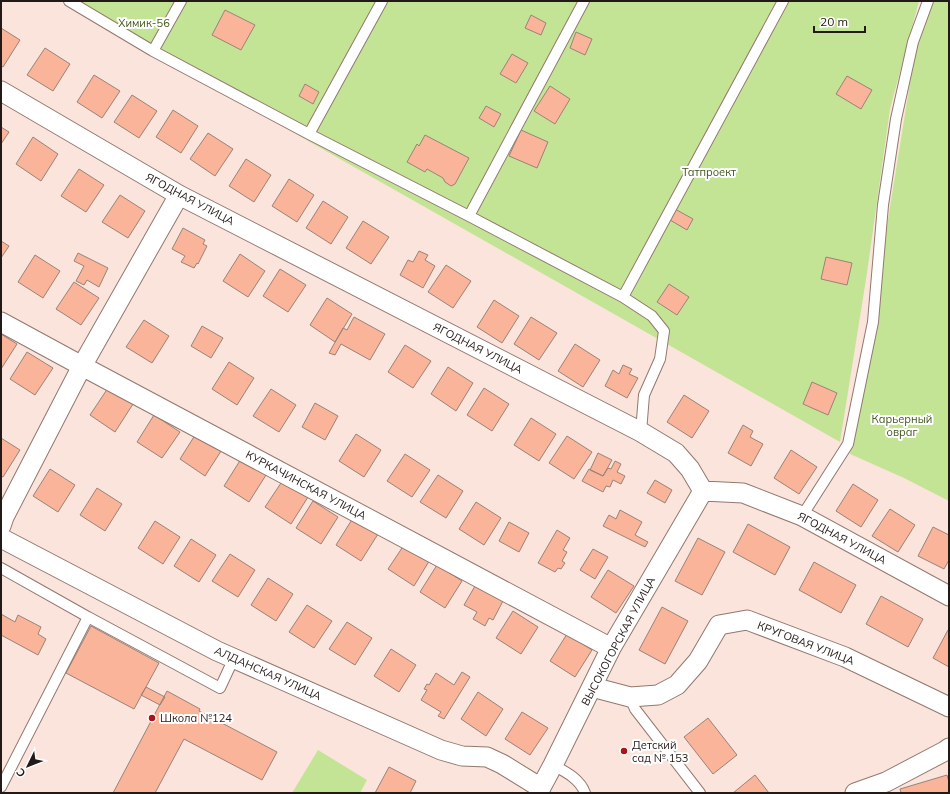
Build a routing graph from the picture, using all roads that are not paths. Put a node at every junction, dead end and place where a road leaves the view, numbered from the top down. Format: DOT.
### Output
graph roads {
  1 [pos="69,1"];
  2 [pos="181,1"];
  3 [pos="382,1"];
  4 [pos="584,1"];
  5 [pos="783,1"];
  6 [pos="928,1"];
  7 [pos="153,51"];
  8 [pos="1,91"];
  9 [pos="309,134"];
  10 [pos="179,195"];
  11 [pos="469,216"];
  12 [pos="623,297"];
  13 [pos="1,322"];
  14 [pos="82,366"];
  15 [pos="641,432"];
  16 [pos="703,491"];
  17 [pos="802,516"];
  18 [pos="2,520"];
  19 [pos="1,538"];
  20 [pos="1,568"];
  21 [pos="949,596"];
  22 [pos="88,617"];
  23 [pos="611,648"];
  24 [pos="234,658"];
  25 [pos="592,687"];
  26 [pos="630,697"];
  27 [pos="949,707"];
  28 [pos="949,748"];
  29 [pos="553,765"];
  30 [pos="1,787"];
  31 [pos="540,790"];
  32 [pos="867,791"];
  33 [pos="585,793"];
  34 [pos="700,793"];
  1 -- 7 [label="lane"];
  2 -- 7 [label="lane"];
  3 -- 9 [label="lane"];
  4 -- 11 [label="lane"];
  5 -- 12 [label="lane"];
  6 -- 17 [label="lane"];
  7 -- 9 [label="lane"];
  8 -- 10 [label="street, ЯГОДНАЯ УЛИЦА"];
  9 -- 11 [label="lane"];
  10 -- 14 [label="street"];
  10 -- 15 [label="street, ЯГОДНАЯ УЛИЦА"];
  11 -- 12 [label="lane"];
  12 -- 15 [label="lane"];
  13 -- 14 [label="street, КУРКАЧИНСКАЯ УЛИЦА"];
  14 -- 18 [label="street"];
  14 -- 23 [label="street, КУРКАЧИНСКАЯ УЛИЦА"];
  15 -- 16 [label="street, ЯГОДНАЯ УЛИЦА"];
  16 -- 17 [label="street, ЯГОДНАЯ УЛИЦА"];
  16 -- 23 [label="street, ВЫСОКОГОРСКАЯ УЛИЦА"];
  17 -- 21 [label="street, ЯГОДНАЯ УЛИЦА"];
  19 -- 24 [label="street, АЛДАНСКАЯ УЛИЦА"];
  20 -- 22 [label="lane"];
  22 -- 24 [label="lane"];
  22 -- 30 [label="lane"];
  23 -- 25 [label="street, ВЫСОКОГОРСКАЯ УЛИЦА"];
  24 -- 31 [label="street, АЛДАНСКАЯ УЛИЦА"];
  25 -- 26 [label="street, КРУГОВАЯ УЛИЦА"];
  25 -- 29 [label="street, ВЫСОКОГОРСКАЯ УЛИЦА"];
  26 -- 27 [label="street, КРУГОВАЯ УЛИЦА"];
  26 -- 34 [label="lane"];
  28 -- 32 [label="street"];
  29 -- 31 [label="street, ВЫСОКОГОРСКАЯ УЛИЦА"];
  29 -- 33 [label="lane"];
}
